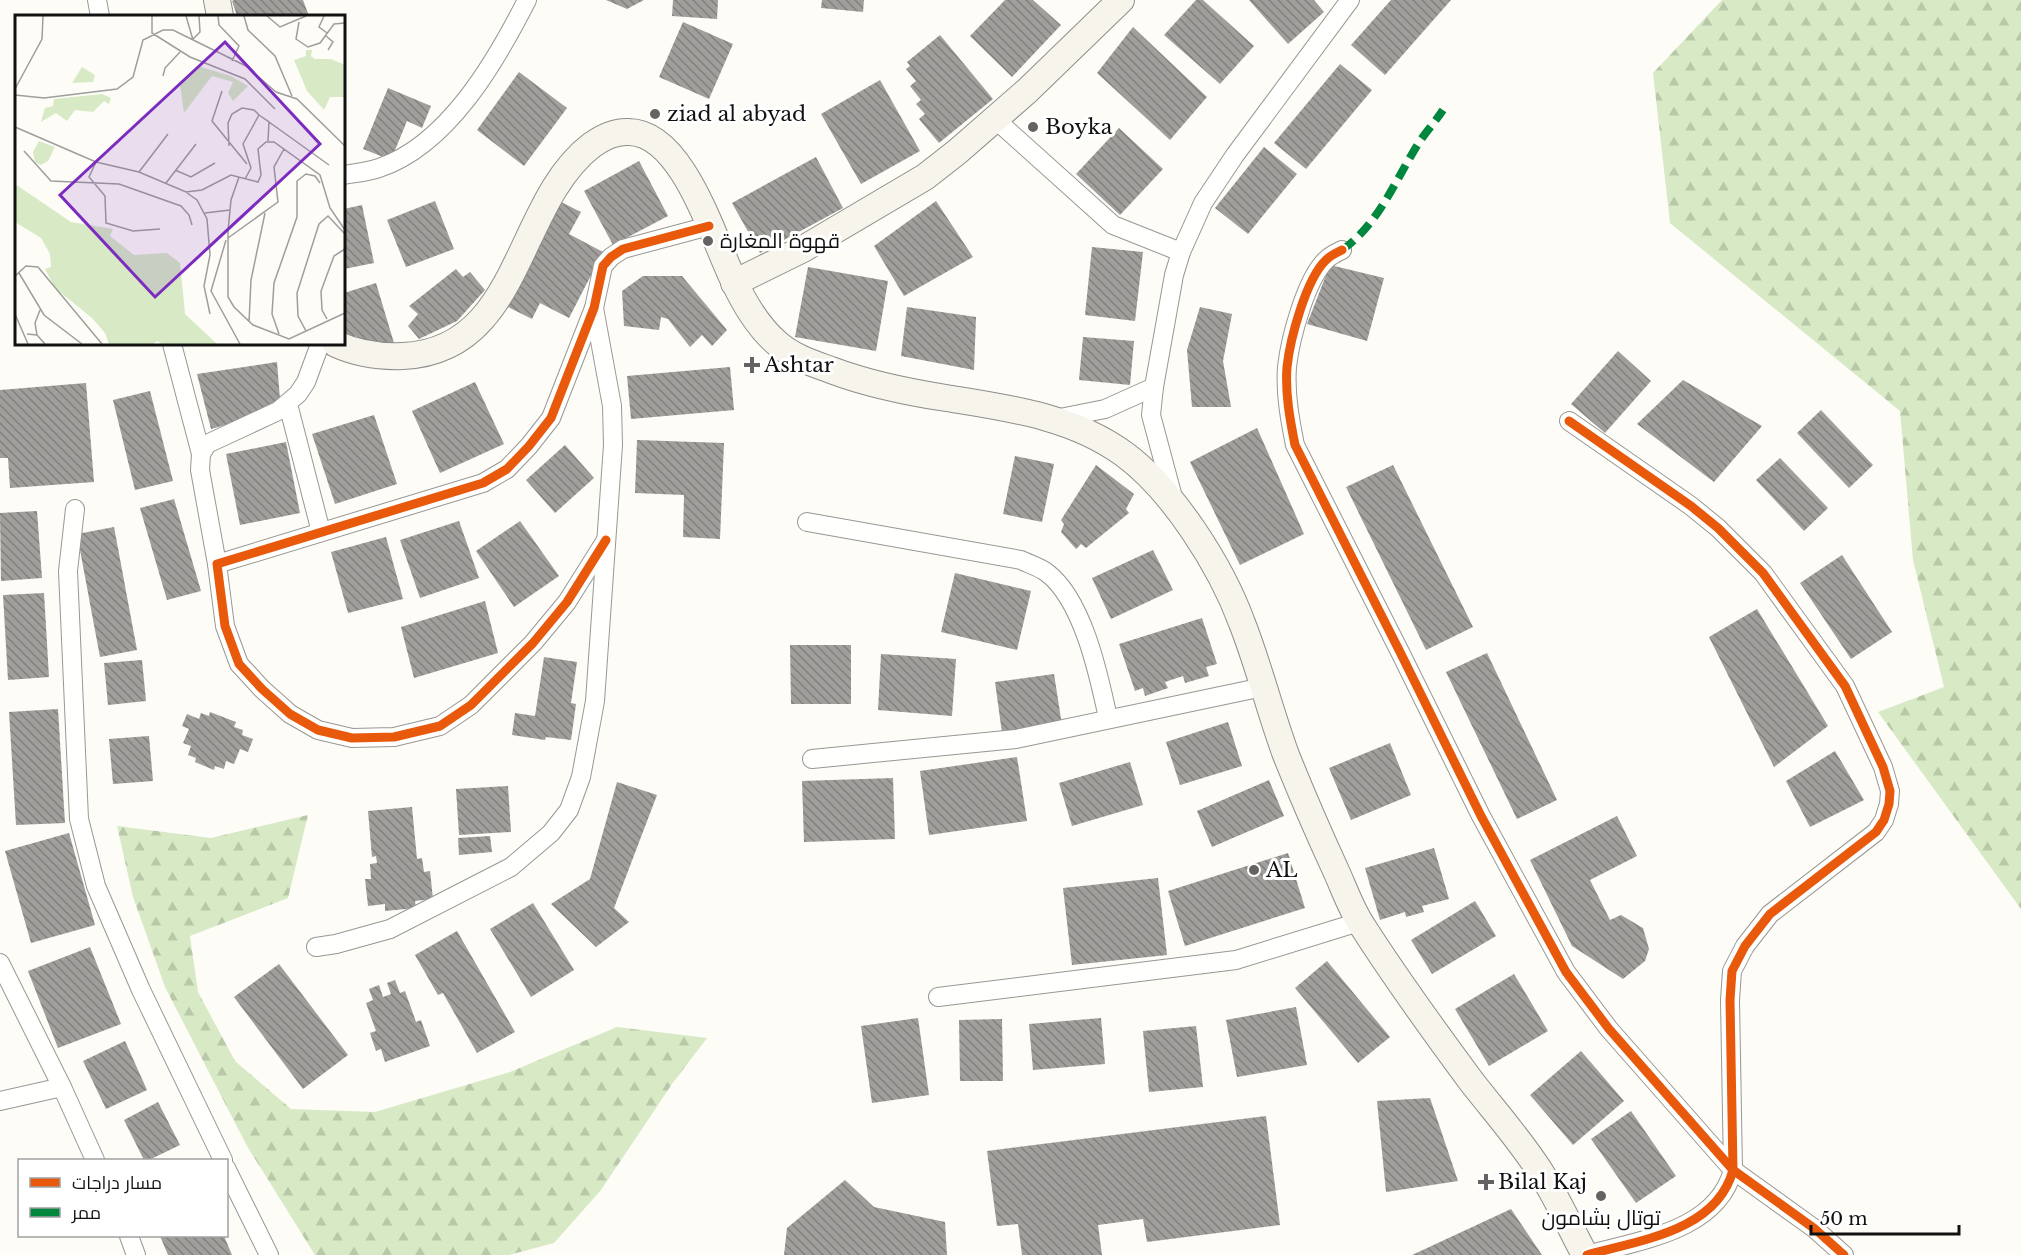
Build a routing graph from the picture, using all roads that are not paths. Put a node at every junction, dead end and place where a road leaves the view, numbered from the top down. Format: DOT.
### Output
graph roads {
  1 [pos="97,0"];
  2 [pos="217,0"];
  3 [pos="527,0"];
  4 [pos="1121,0"];
  5 [pos="1350,0"];
  6 [pos="100,15"];
  7 [pos="220,15"];
  8 [pos="995,119"];
  9 [pos="345,175"];
  10 [pos="709,226"];
  11 [pos="1342,250"];
  12 [pos="1181,252"];
  13 [pos="734,283"];
  14 [pos="594,308"];
  15 [pos="172,345"];
  16 [pos="320,345"];
  17 [pos="339,345"];
  18 [pos="1154,387"];
  19 [pos="288,404"];
  20 [pos="1055,419"];
  21 [pos="1569,421"];
  22 [pos="201,454"];
  23 [pos="1175,504"];
  24 [pos="75,508"];
  25 [pos="807,522"];
  26 [pos="321,532"];
  27 [pos="606,540"];
  28 [pos="217,564"];
  29 [pos="1263,687"];
  30 [pos="1108,718"];
  31 [pos="812,759"];
  32 [pos="1359,922"];
  33 [pos="316,947"];
  34 [pos="0,963"];
  35 [pos="938,998"];
  36 [pos="62,1087"];
  37 [pos="0,1101"];
  38 [pos="94,1159"];
  39 [pos="222,1159"];
  40 [pos="1733,1170"];
  41 [pos="228,1172"];
  42 [pos="129,1237"];
  43 [pos="136,1255"];
  44 [pos="269,1255"];
  45 [pos="1586,1255"];
  46 [pos="1844,1255"];
  1 -- 6 [label="street"];
  2 -- 7 [label="main road"];
  3 -- 9 [label="street"];
  4 -- 8 [label="main road"];
  5 -- 12 [label="street"];
  8 -- 12 [label="street"];
  8 -- 13 [label="main road"];
  10 -- 13 [label="main road"];
  10 -- 14 [label="street"];
  10 -- 17 [label="main road"];
  11 -- 40 [label="street"];
  12 -- 18 [label="street"];
  13 -- 20 [label="main road"];
  14 -- 26 [label="street"];
  14 -- 27 [label="street"];
  15 -- 22 [label="street"];
  16 -- 19 [label="street"];
  18 -- 20 [label="street"];
  18 -- 23 [label="street"];
  19 -- 22 [label="street"];
  19 -- 26 [label="street"];
  20 -- 23 [label="main road"];
  21 -- 40 [label="street"];
  22 -- 28 [label="street"];
  23 -- 29 [label="main road"];
  24 -- 39 [label="street"];
  25 -- 30 [label="street"];
  26 -- 28 [label="street"];
  27 -- 28 [label="street"];
  27 -- 33 [label="street"];
  29 -- 30 [label="street"];
  29 -- 32 [label="main road"];
  30 -- 31 [label="street"];
  32 -- 35 [label="street"];
  32 -- 45 [label="main road"];
  34 -- 36 [label="street"];
  36 -- 37 [label="street"];
  36 -- 38 [label="street"];
  40 -- 45 [label="street"];
  40 -- 46 [label="street"];
  41 -- 44 [label="street"];
  42 -- 43 [label="street"];
}
